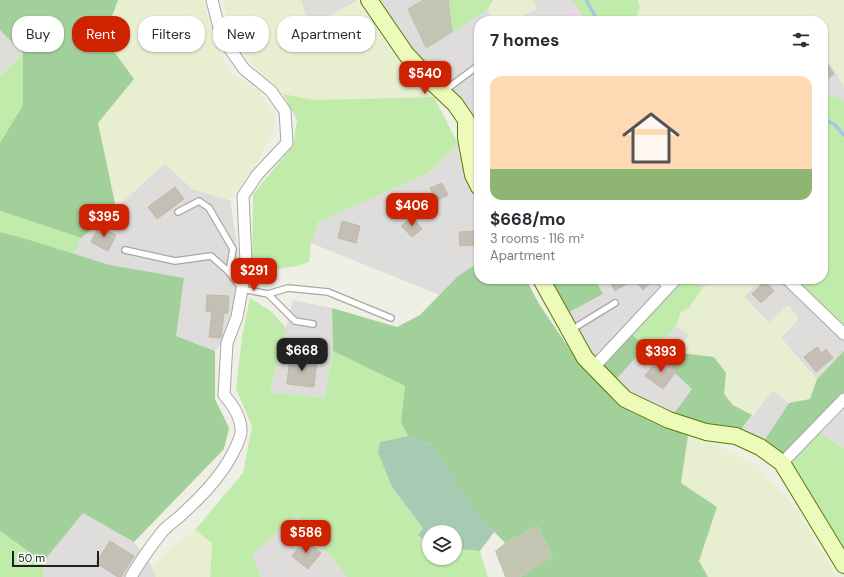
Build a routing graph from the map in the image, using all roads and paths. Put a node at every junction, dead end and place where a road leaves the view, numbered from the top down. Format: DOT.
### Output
graph roads {
  1 [pos="212,0"];
  2 [pos="369,0"];
  3 [pos="474,69"];
  4 [pos="443,93"];
  5 [pos="474,166"];
  6 [pos="178,212"];
  7 [pos="125,250"];
  8 [pos="229,272"];
  9 [pos="544,284"];
  10 [pos="663,284"];
  11 [pos="671,284"];
  12 [pos="792,284"];
  13 [pos="667,288"];
  14 [pos="242,289"];
  15 [pos="268,294"];
  16 [pos="615,302"];
  17 [pos="391,318"];
  18 [pos="313,324"];
  19 [pos="570,330"];
  20 [pos="844,334"];
  21 [pos="594,367"];
  22 [pos="843,402"];
  23 [pos="782,463"];
  24 [pos="844,565"];
  25 [pos="131,577"];
  1 -- 14 [label="street"];
  2 -- 4 [label="street"];
  3 -- 4 [label="lane"];
  4 -- 5 [label="street"];
  6 -- 8 [label="lane"];
  7 -- 8 [label="lane"];
  8 -- 14 [label="lane"];
  9 -- 19 [label="street"];
  10 -- 13 [label="lane"];
  11 -- 13 [label="street"];
  12 -- 20 [label="street"];
  13 -- 21 [label="street"];
  14 -- 15 [label="lane"];
  14 -- 25 [label="street"];
  15 -- 17 [label="lane"];
  15 -- 18 [label="lane"];
  16 -- 19 [label="lane"];
  19 -- 21 [label="street"];
  21 -- 23 [label="street"];
  22 -- 23 [label="street"];
  23 -- 24 [label="street"];
}
